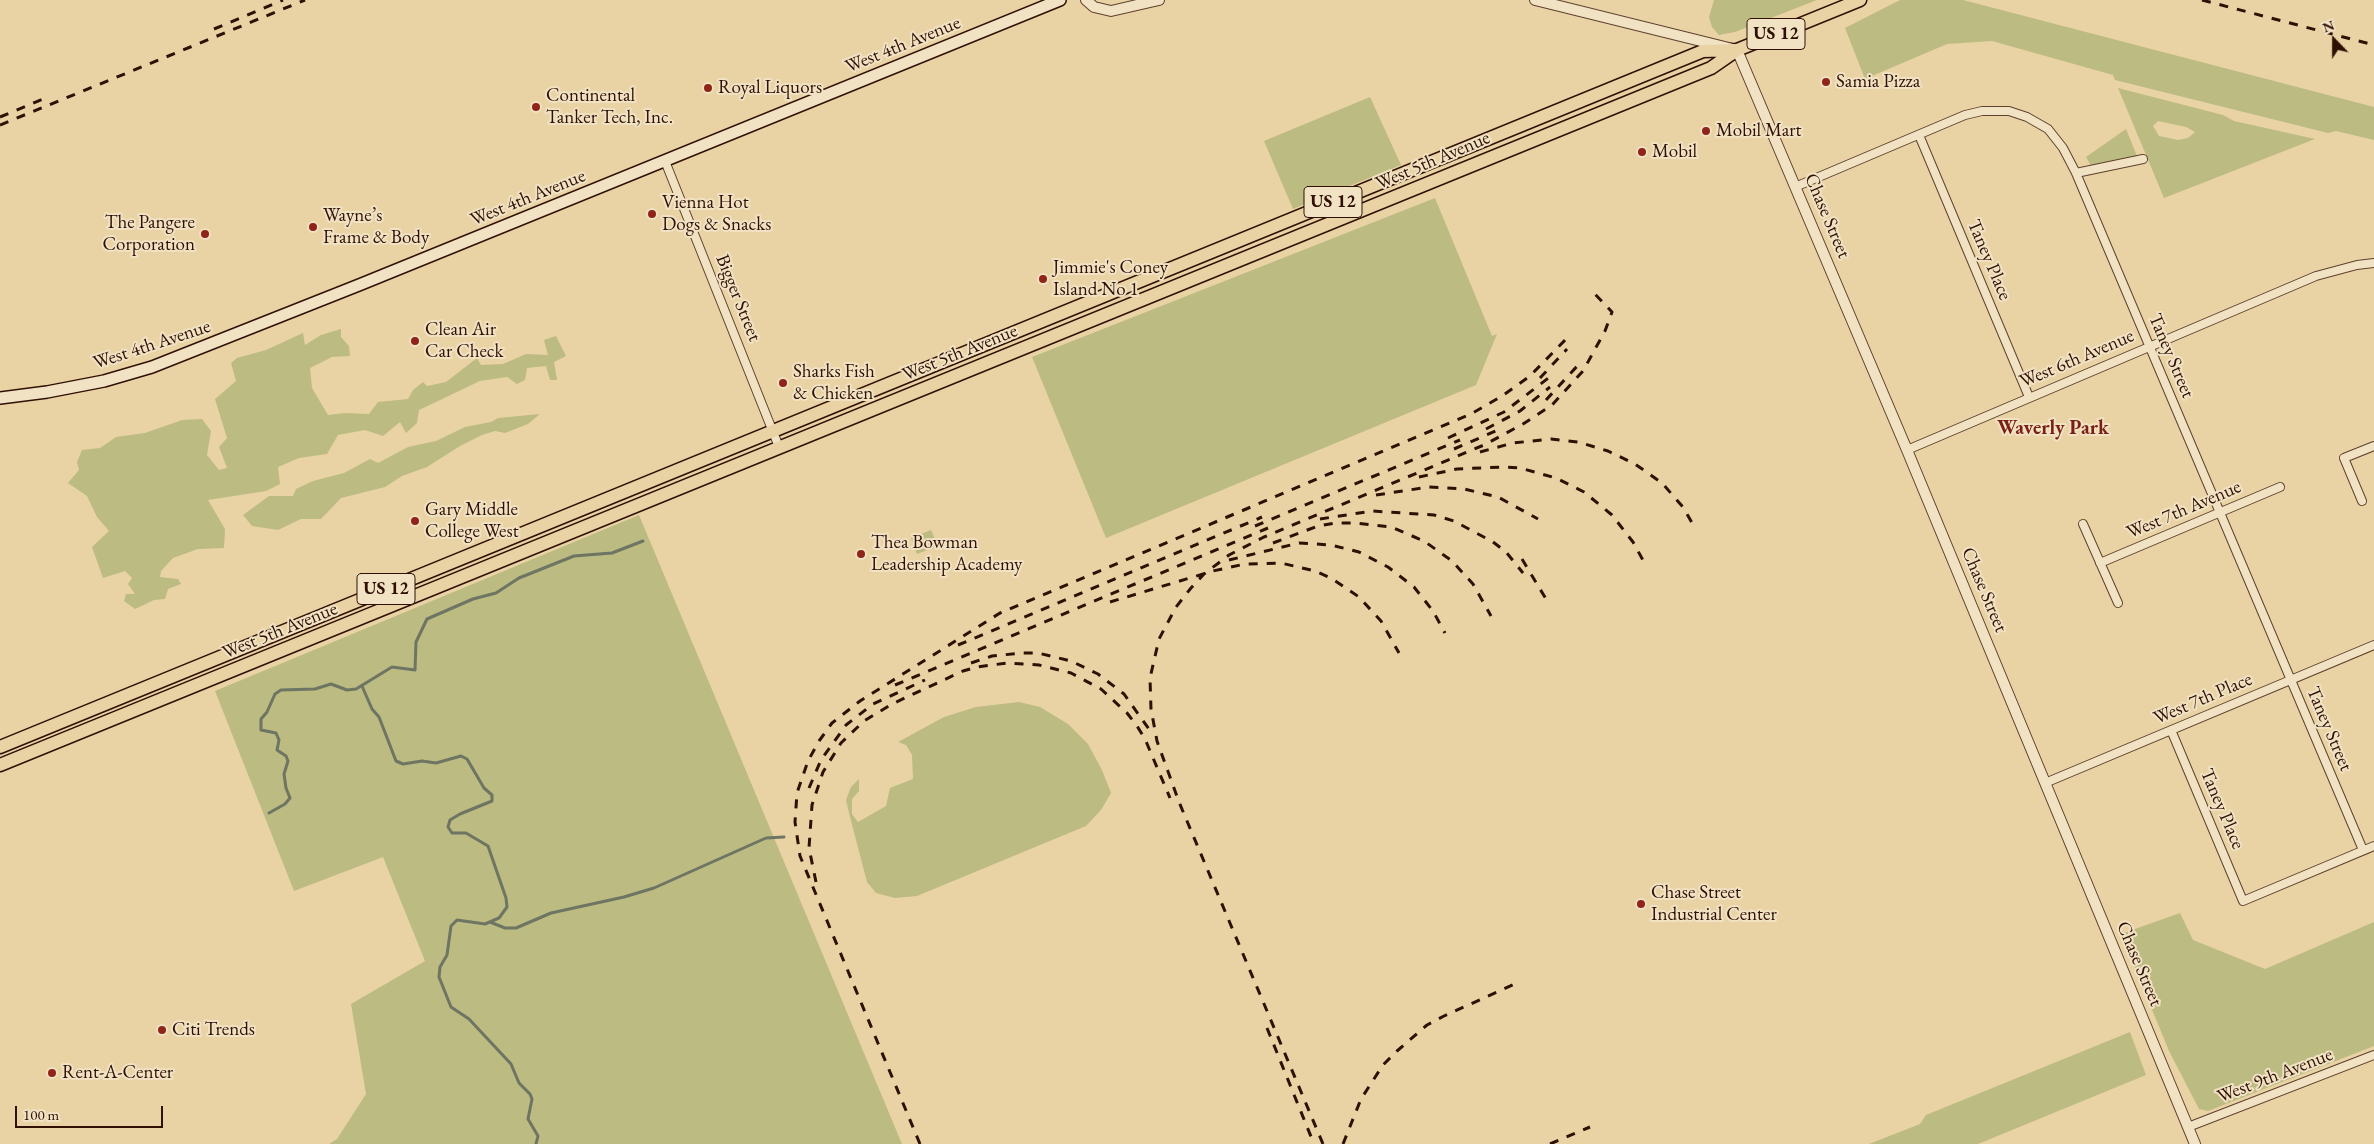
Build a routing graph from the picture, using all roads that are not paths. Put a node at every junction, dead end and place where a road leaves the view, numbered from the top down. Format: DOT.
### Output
graph roads {
  1 [pos="1060,0"];
  2 [pos="1086,0"];
  3 [pos="1159,0"];
  4 [pos="1535,0"];
  5 [pos="1860,0"];
  6 [pos="1737,50"];
  7 [pos="1526,123"];
  8 [pos="1919,135"];
  9 [pos="1533,140"];
  10 [pos="2143,160"];
  11 [pos="664,161"];
  12 [pos="2076,173"];
  13 [pos="1795,187"];
  14 [pos="1290,220"];
  15 [pos="1298,237"];
  16 [pos="2374,263"];
  17 [pos="2149,346"];
  18 [pos="931,366"];
  19 [pos="938,381"];
  20 [pos="2029,397"];
  21 [pos="0,398"];
  22 [pos="773,431"];
  23 [pos="779,446"];
  24 [pos="2374,446"];
  25 [pos="1907,450"];
  26 [pos="2280,487"];
  27 [pos="2362,500"];
  28 [pos="2220,512"];
  29 [pos="2082,524"];
  30 [pos="2100,562"];
  31 [pos="2118,603"];
  32 [pos="307,621"];
  33 [pos="314,637"];
  34 [pos="2374,645"];
  35 [pos="2291,679"];
  36 [pos="2171,730"];
  37 [pos="0,747"];
  38 [pos="0,765"];
  39 [pos="2045,783"];
  40 [pos="2374,846"];
  41 [pos="2363,850"];
  42 [pos="2374,1055"];
  43 [pos="2188,1127"];
  44 [pos="2195,1144"];
  1 -- 11 [label="main road, West 4th Avenue"];
  2 -- 3 [label="street"];
  4 -- 6 [label="street"];
  5 -- 6 [label="main road, West 5th Avenue / US 12"];
  6 -- 7 [label="main road, West 5th Avenue / US 12"];
  6 -- 9 [label="main road, West 5th Avenue / US 12"];
  6 -- 13 [label="street, Chase Street"];
  7 -- 9 [label="main road"];
  7 -- 14 [label="main road, West 5th Avenue / US 12"];
  8 -- 12 [label="street, Taney Street"];
  8 -- 13 [label="street, Taney Street"];
  8 -- 20 [label="street, Taney Place"];
  9 -- 15 [label="main road, West 5th Avenue / US 12"];
  10 -- 12 [label="street"];
  11 -- 21 [label="main road, West 4th Avenue"];
  11 -- 22 [label="street, Bigger Street"];
  12 -- 17 [label="street, Taney Street"];
  13 -- 25 [label="street, Chase Street"];
  14 -- 15 [label="main road"];
  14 -- 18 [label="main road, West 5th Avenue / US 12"];
  15 -- 19 [label="main road, West 5th Avenue / US 12"];
  16 -- 17 [label="street, West 6th Avenue"];
  17 -- 20 [label="street, West 6th Avenue"];
  17 -- 28 [label="street, Taney Street"];
  18 -- 19 [label="main road"];
  18 -- 22 [label="main road, West 5th Avenue / US 12"];
  19 -- 23 [label="main road, West 5th Avenue / US 12"];
  20 -- 25 [label="street, West 6th Avenue"];
  22 -- 23 [label="street, Bigger Street"];
  22 -- 32 [label="main road, West 5th Avenue / US 12"];
  23 -- 33 [label="main road, West 5th Avenue / US 12"];
  24 -- 27 [label="street"];
  25 -- 39 [label="street, Chase Street"];
  26 -- 28 [label="street, West 7th Avenue"];
  28 -- 30 [label="street, West 7th Avenue"];
  28 -- 35 [label="street, Taney Street"];
  29 -- 30 [label="street"];
  30 -- 31 [label="street"];
  32 -- 33 [label="main road"];
  32 -- 37 [label="main road, West 5th Avenue / US 12"];
  33 -- 38 [label="main road, West 5th Avenue / US 12"];
  34 -- 35 [label="street, West 7th Place"];
  35 -- 36 [label="street, West 7th Place"];
  35 -- 41 [label="street, Taney Street"];
  36 -- 39 [label="street, West 7th Place"];
  36 -- 41 [label="street, Taney Place"];
  39 -- 43 [label="street, Chase Street"];
  40 -- 41 [label="street"];
  42 -- 43 [label="street, West 9th Avenue"];
  43 -- 44 [label="street, Chase Street"];
}
